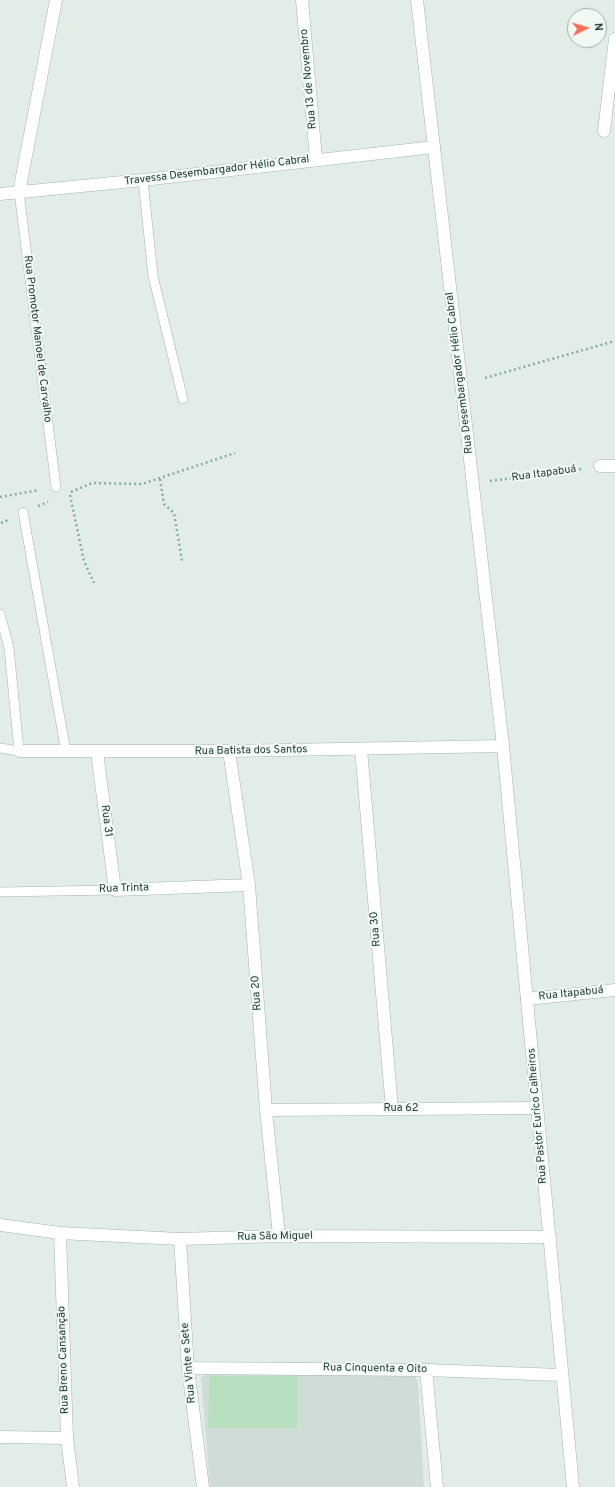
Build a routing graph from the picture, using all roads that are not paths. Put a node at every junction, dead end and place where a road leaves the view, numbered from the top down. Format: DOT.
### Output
graph roads {
  1 [pos="56,0"];
  2 [pos="302,0"];
  3 [pos="417,0"];
  4 [pos="615,39"];
  5 [pos="615,45"];
  6 [pos="604,131"];
  7 [pos="434,147"];
  8 [pos="316,159"];
  9 [pos="143,180"];
  10 [pos="18,192"];
  11 [pos="0,194"];
  12 [pos="183,399"];
  13 [pos="600,466"];
  14 [pos="615,466"];
  15 [pos="56,486"];
  16 [pos="23,512"];
  17 [pos="0,614"];
  18 [pos="502,746"];
  19 [pos="0,748"];
  20 [pos="361,749"];
  21 [pos="19,751"];
  22 [pos="229,751"];
  23 [pos="66,752"];
  24 [pos="97,752"];
  25 [pos="249,885"];
  26 [pos="115,890"];
  27 [pos="0,892"];
  28 [pos="615,990"];
  29 [pos="527,999"];
  30 [pos="536,1108"];
  31 [pos="392,1109"];
  32 [pos="266,1110"];
  33 [pos="0,1225"];
  34 [pos="60,1233"];
  35 [pos="279,1236"];
  36 [pos="550,1237"];
  37 [pos="180,1239"];
  38 [pos="188,1368"];
  39 [pos="426,1370"];
  40 [pos="561,1375"];
  41 [pos="0,1437"];
  42 [pos="67,1438"];
  43 [pos="73,1487"];
  44 [pos="203,1487"];
  45 [pos="437,1487"];
  46 [pos="573,1487"];
  1 -- 10 [label="street"];
  2 -- 8 [label="street, Rua 13 de Novembro"];
  3 -- 7 [label="street, Rua Desembargador Hélio Cabral"];
  4 -- 5 [label="street"];
  5 -- 6 [label="street"];
  7 -- 8 [label="street, Travessa Desembargador Hélio Cabral"];
  7 -- 18 [label="street, Rua Desembargador Hélio Cabral"];
  8 -- 9 [label="street, Travessa Desembargador Hélio Cabral"];
  9 -- 10 [label="street, Travessa Desembargador Hélio Cabral"];
  9 -- 12 [label="lane"];
  10 -- 11 [label="street, Travessa Desembargador Hélio Cabral"];
  10 -- 15 [label="lane, Rua Promotor Manoel de Carvalho"];
  13 -- 14 [label="street"];
  16 -- 23 [label="lane"];
  17 -- 21 [label="lane"];
  18 -- 20 [label="street, Rua Batista dos Santos"];
  18 -- 29 [label="street, Rua Pastor Euríco Calheiros"];
  19 -- 21 [label="lane, Rua Batista dos Santos"];
  20 -- 22 [label="street, Rua Batista dos Santos"];
  20 -- 31 [label="street, Rua 30"];
  21 -- 23 [label="street, Rua Batista dos Santos"];
  22 -- 24 [label="street, Rua Batista dos Santos"];
  22 -- 25 [label="street, Rua 20"];
  23 -- 24 [label="street, Rua Batista dos Santos"];
  24 -- 26 [label="street, Rua 31"];
  25 -- 26 [label="street, Rua Trinta"];
  25 -- 32 [label="street, Rua 20"];
  26 -- 27 [label="lane, Rua Trinta"];
  28 -- 29 [label="street, Rua Itapabuá"];
  29 -- 30 [label="street, Rua Pastor Euríco Calheiros"];
  30 -- 31 [label="street, Rua 62"];
  30 -- 36 [label="street, Rua Pastor Euríco Calheiros"];
  31 -- 32 [label="street, Rua 62"];
  32 -- 35 [label="street, Rua 20"];
  33 -- 34 [label="street, Rua São Miguel"];
  34 -- 37 [label="street, Rua São Miguel"];
  34 -- 42 [label="street, Rua Breno Cansanção"];
  35 -- 36 [label="street, Rua São Miguel"];
  35 -- 37 [label="street, Rua São Miguel"];
  36 -- 40 [label="street, Rua Pastor Euríco Calheiros"];
  37 -- 38 [label="street, Rua Vinte e Sete"];
  38 -- 39 [label="street, Rua Cinquenta e Oito"];
  38 -- 44 [label="street, Rua Vinte e Sete"];
  39 -- 40 [label="street, Rua Cinquenta e Oito"];
  39 -- 45 [label="street"];
  40 -- 46 [label="street, Rua Pastor Euríco Calheiros"];
  41 -- 42 [label="street"];
  42 -- 43 [label="street, Rua Breno Cansanção"];
}
